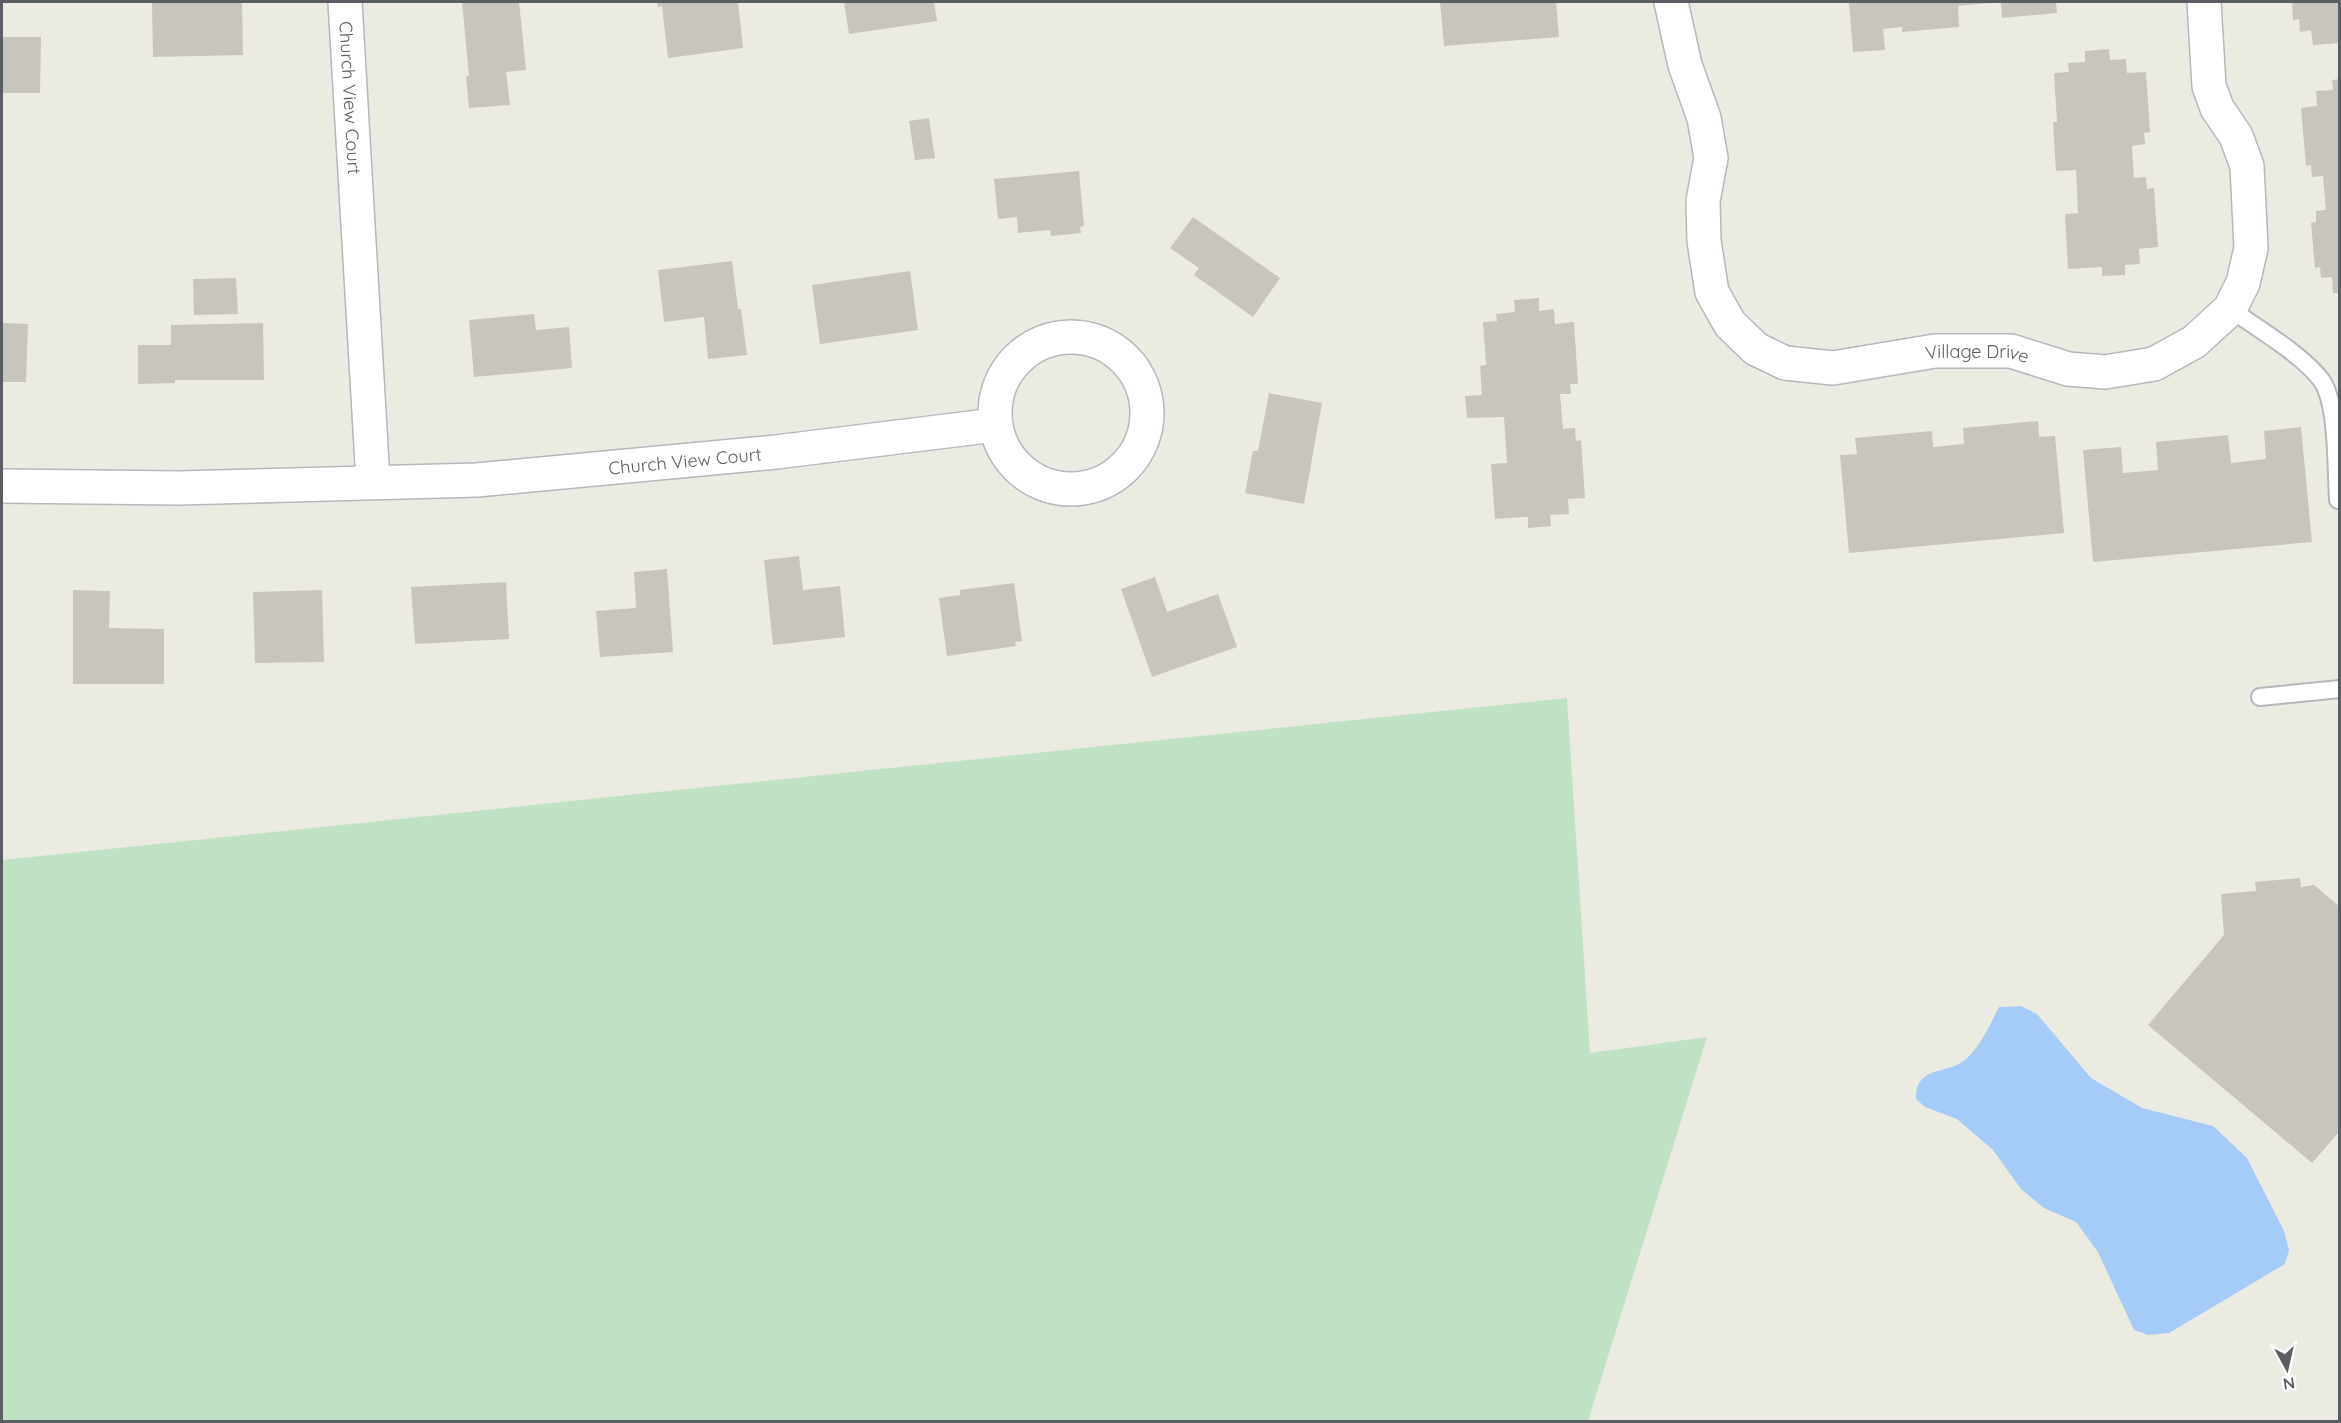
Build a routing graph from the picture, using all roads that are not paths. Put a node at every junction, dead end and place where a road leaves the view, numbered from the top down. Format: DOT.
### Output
graph roads {
  1 [pos="345,2"];
  2 [pos="1671,2"];
  3 [pos="2204,2"];
  4 [pos="2230,309"];
  5 [pos="995,425"];
  6 [pos="373,481"];
  7 [pos="2,486"];
  8 [pos="2338,500"];
  9 [pos="2340,689"];
  10 [pos="2260,697"];
  1 -- 6 [label="street, Church View Court"];
  2 -- 4 [label="street, Village Drive"];
  3 -- 4 [label="street, Village Drive"];
  4 -- 8 [label="lane"];
  5 -- 5 [label="street"];
  5 -- 6 [label="street, Church View Court"];
  6 -- 7 [label="street, Church View Court"];
  9 -- 10 [label="lane"];
}
